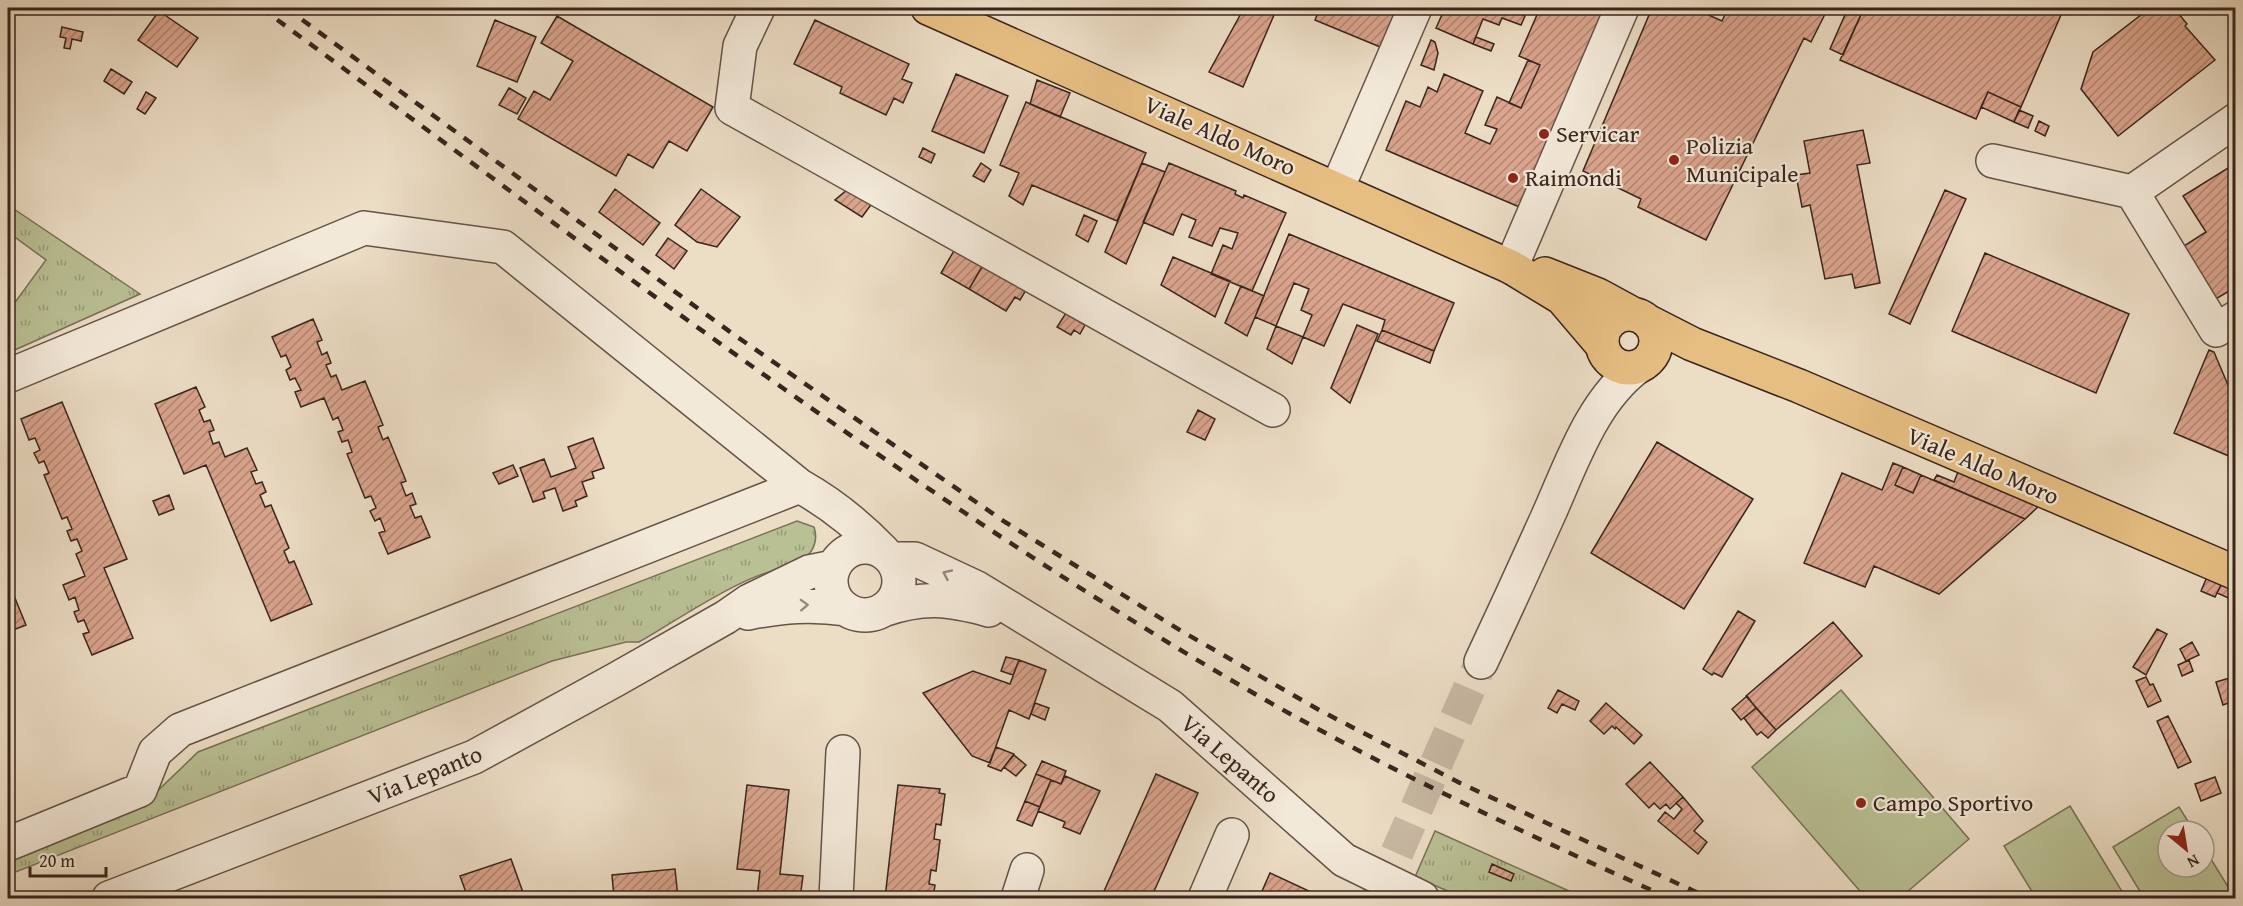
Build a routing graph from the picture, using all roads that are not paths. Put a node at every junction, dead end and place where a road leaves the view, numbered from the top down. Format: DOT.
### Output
graph roads {
  1 [pos="758,8"];
  2 [pos="928,8"];
  3 [pos="1415,8"];
  4 [pos="1622,8"];
  5 [pos="2235,120"];
  6 [pos="1993,161"];
  7 [pos="1337,189"];
  8 [pos="2132,192"];
  9 [pos="1511,267"];
  10 [pos="1641,318"];
  11 [pos="2235,318"];
  12 [pos="1603,349"];
  13 [pos="1642,364"];
  14 [pos="1756,369"];
  15 [pos="8,376"];
  16 [pos="1273,410"];
  17 [pos="1581,445"];
  18 [pos="800,486"];
  19 [pos="888,555"];
  20 [pos="837,562"];
  21 [pos="2227,568"];
  22 [pos="846,609"];
  23 [pos="883,610"];
  24 [pos="726,617"];
  25 [pos="1034,624"];
  26 [pos="1481,662"];
  27 [pos="843,752"];
  28 [pos="1232,835"];
  29 [pos="8,844"];
  30 [pos="109,898"];
  31 [pos="836,898"];
  32 [pos="1205,898"];
  33 [pos="1422,898"];
  1 -- 16 [label="street"];
  2 -- 7 [label="main road, Viale Aldo Moro"];
  3 -- 7 [label="street"];
  4 -- 9 [label="street"];
  5 -- 8 [label="street"];
  6 -- 8 [label="street"];
  7 -- 9 [label="main road, Viale Aldo Moro"];
  8 -- 11 [label="street"];
  9 -- 10 [label="main road, Viale Aldo Moro"];
  9 -- 12 [label="main road, Viale Aldo Moro"];
  10 -- 12 [label="main road"];
  10 -- 13 [label="main road"];
  10 -- 14 [label="main road, Viale Aldo Moro"];
  12 -- 13 [label="main road"];
  12 -- 17 [label="street"];
  13 -- 14 [label="main road, Viale Aldo Moro"];
  13 -- 17 [label="street"];
  14 -- 21 [label="main road, Viale Aldo Moro"];
  15 -- 18 [label="street"];
  17 -- 26 [label="street"];
  18 -- 19 [label="street"];
  18 -- 20 [label="street"];
  18 -- 29 [label="street"];
  19 -- 20 [label="street"];
  19 -- 23 [label="street"];
  25 -- 19 [label="street, one-way"];
  20 -- 22 [label="street"];
  20 -- 24 [label="street"];
  22 -- 23 [label="street"];
  24 -- 22 [label="street, one-way"];
  23 -- 25 [label="street"];
  24 -- 30 [label="street, Via Lepanto"];
  25 -- 33 [label="street, Via Lepanto"];
  27 -- 31 [label="street"];
  28 -- 32 [label="street"];
}
